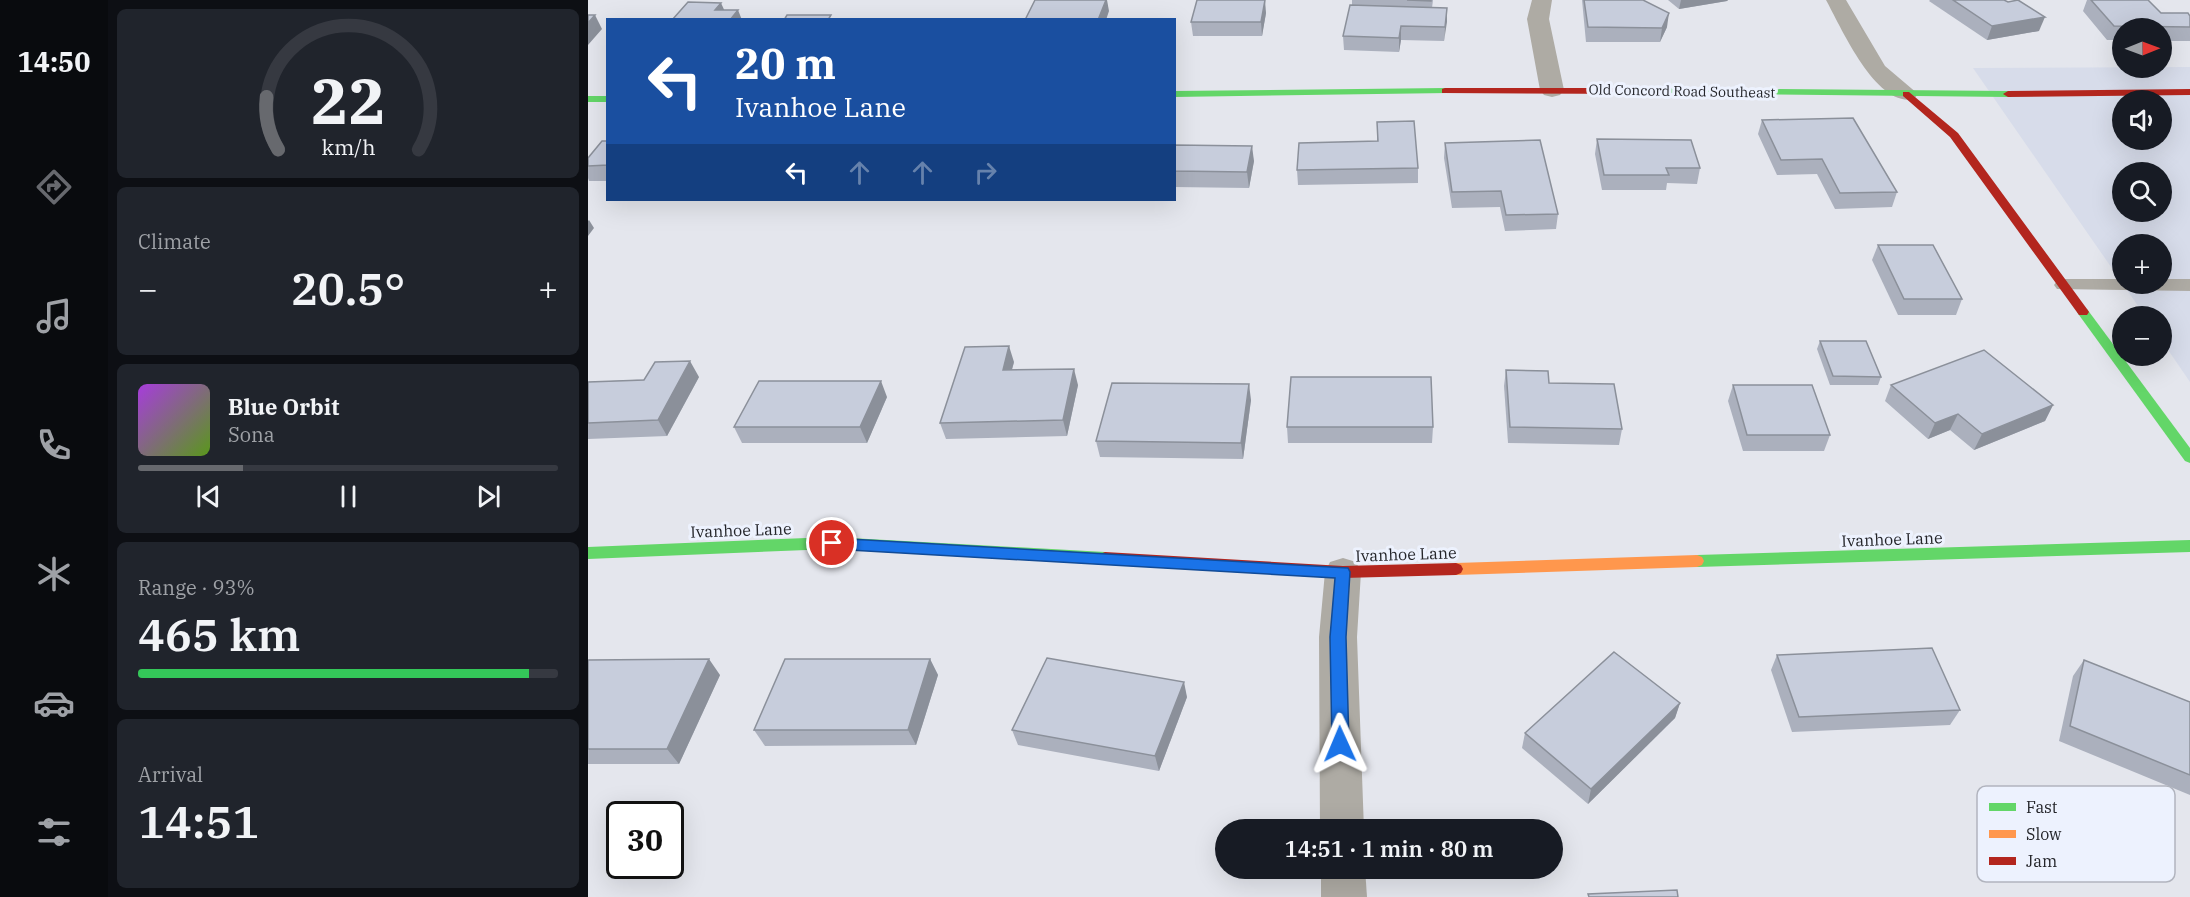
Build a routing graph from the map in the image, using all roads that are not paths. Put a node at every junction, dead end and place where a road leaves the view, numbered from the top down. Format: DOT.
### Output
graph roads {
  1 [pos="1542,0"];
  2 [pos="1836,0"];
  3 [pos="1552,90"];
  4 [pos="2190,92"];
  5 [pos="1176,94"];
  6 [pos="1906,94"];
  7 [pos="588,99"];
  8 [pos="606,99"];
  9 [pos="2063,285"];
  10 [pos="2190,285"];
  11 [pos="2190,458"];
  12 [pos="2190,546"];
  13 [pos="588,553"];
  14 [pos="1343,572"];
  15 [pos="1342,819"];
  16 [pos="1343,879"];
  17 [pos="1344,897"];
  1 -- 3 [label="street"];
  2 -- 6 [label="street"];
  3 -- 5 [label="street, Old Concord Road Southeast"];
  3 -- 6 [label="street, Old Concord Road Southeast"];
  4 -- 6 [label="street, Old Concord Road Southeast"];
  6 -- 9 [label="street"];
  7 -- 8 [label="street"];
  9 -- 10 [label="lane"];
  9 -- 11 [label="street"];
  12 -- 14 [label="street, Ivanhoe Lane"];
  13 -- 14 [label="street, Ivanhoe Lane"];
  14 -- 15 [label="street"];
  16 -- 17 [label="street"];
}
